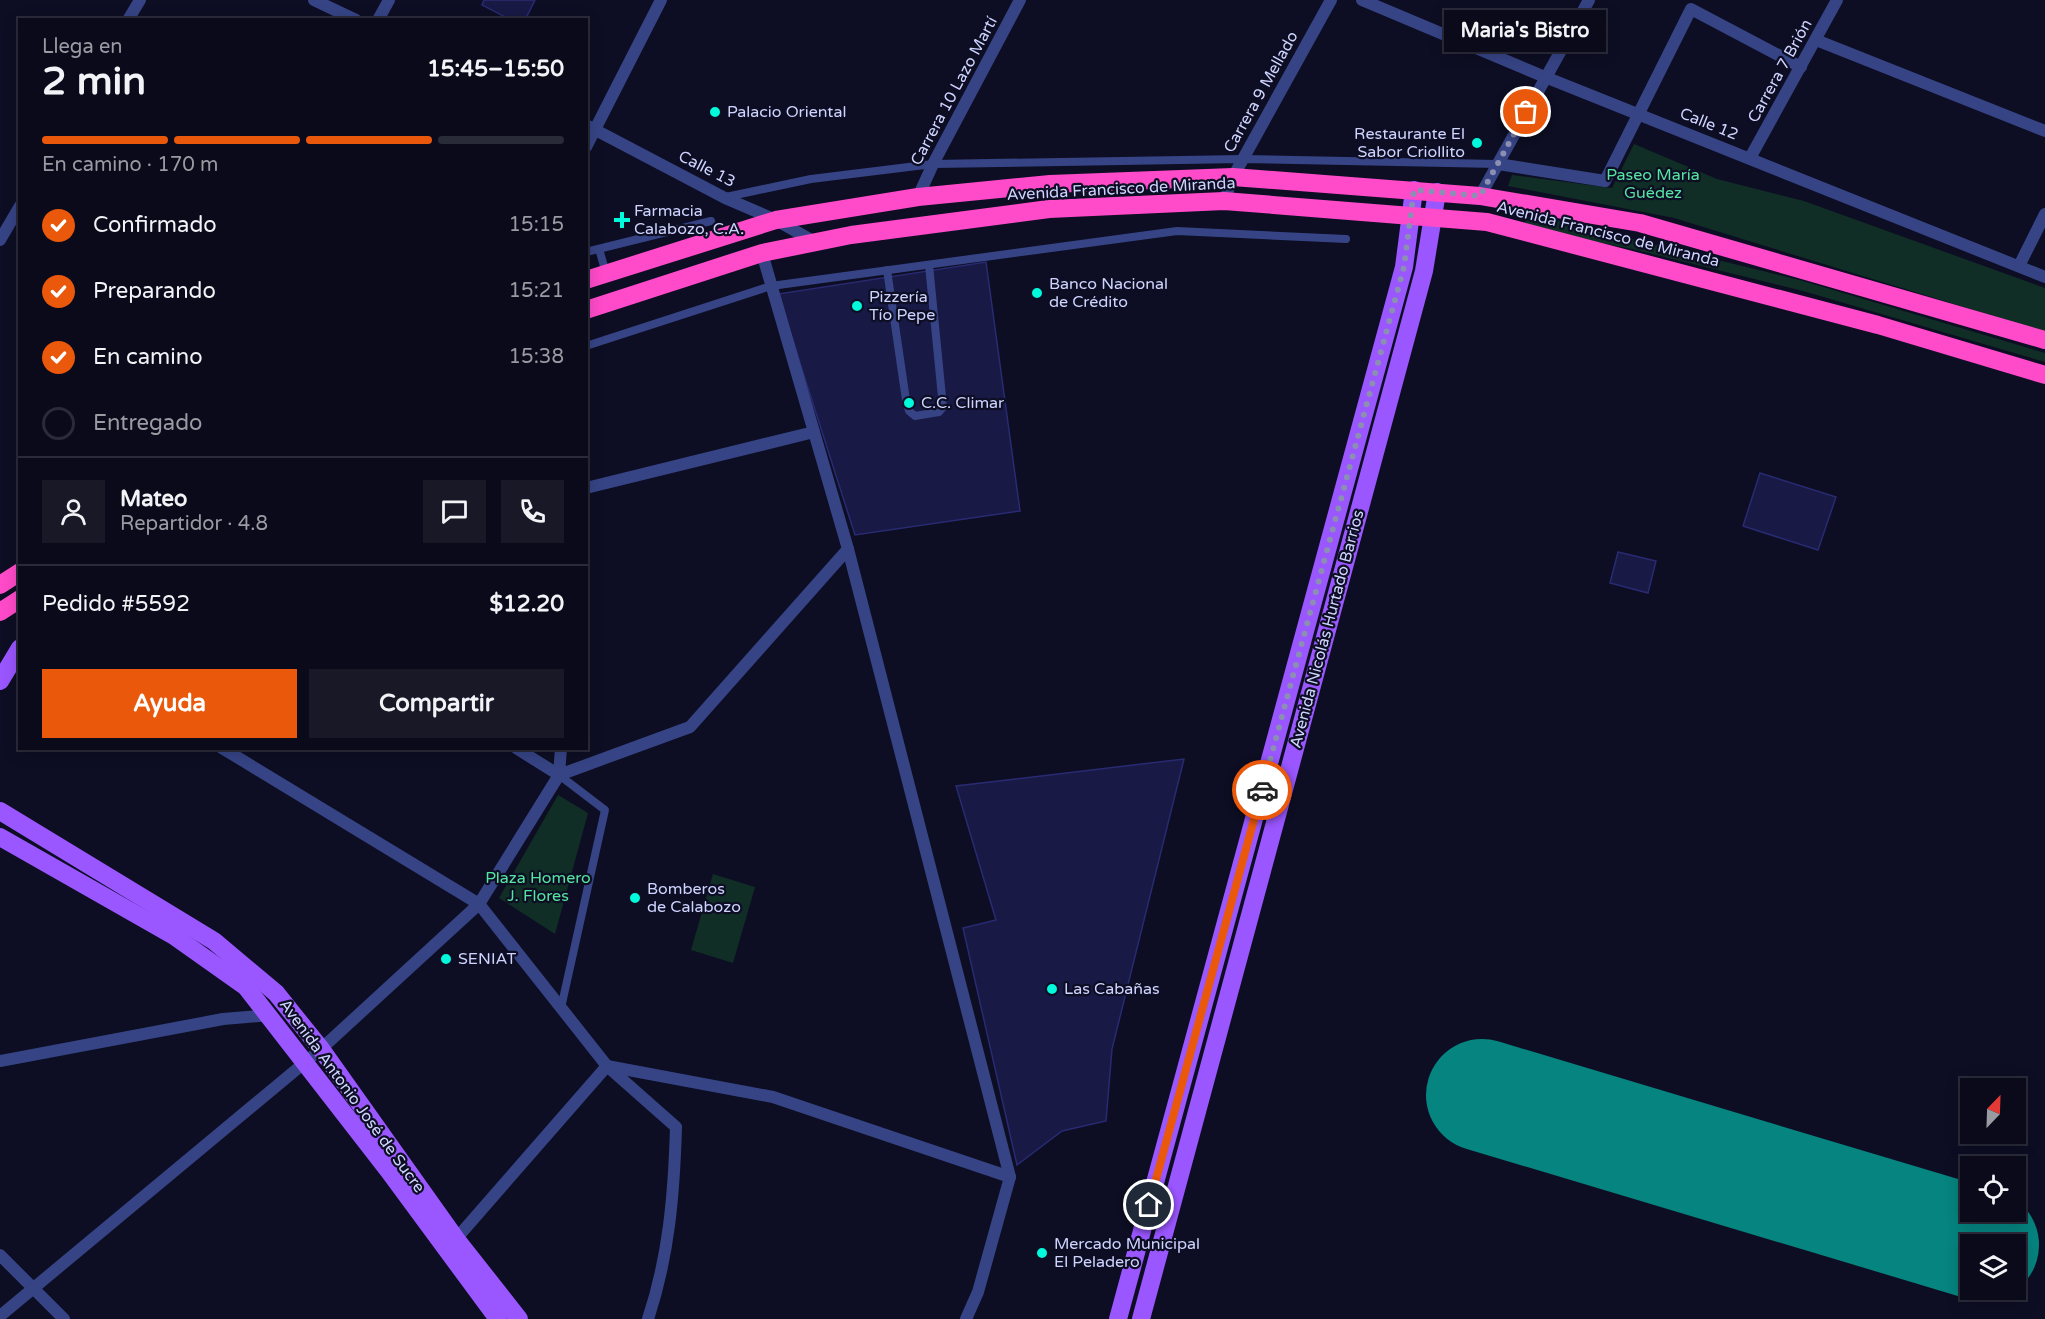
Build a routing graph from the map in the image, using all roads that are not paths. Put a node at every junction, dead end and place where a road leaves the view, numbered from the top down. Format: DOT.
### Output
graph roads {
  1 [pos="140,0"];
  2 [pos="314,0"];
  3 [pos="389,0"];
  4 [pos="661,0"];
  5 [pos="1020,0"];
  6 [pos="1331,0"];
  7 [pos="1362,0"];
  8 [pos="1589,0"];
  9 [pos="1838,0"];
  10 [pos="129,18"];
  11 [pos="352,18"];
  12 [pos="379,18"];
  13 [pos="1816,40"];
  14 [pos="1801,67"];
  15 [pos="1545,77"];
  16 [pos="1637,113"];
  17 [pos="590,127"];
  18 [pos="2045,131"];
  19 [pos="1750,158"];
  20 [pos="1242,159"];
  21 [pos="933,164"];
  22 [pos="1498,164"];
  23 [pos="1233,177"];
  24 [pos="1414,190"];
  25 [pos="1437,192"];
  26 [pos="1480,196"];
  27 [pos="918,197"];
  28 [pos="725,198"];
  29 [pos="1224,201"];
  30 [pos="18,209"];
  31 [pos="2045,214"];
  32 [pos="1412,215"];
  33 [pos="1434,216"];
  34 [pos="776,220"];
  35 [pos="711,221"];
  36 [pos="682,228"];
  37 [pos="1346,239"];
  38 [pos="0,240"];
  39 [pos="813,242"];
  40 [pos="688,247"];
  41 [pos="599,249"];
  42 [pos="588,252"];
  43 [pos="762,253"];
  44 [pos="929,265"];
  45 [pos="2019,266"];
  46 [pos="888,270"];
  47 [pos="606,273"];
  48 [pos="2045,277"];
  49 [pos="588,279"];
  50 [pos="771,286"];
  51 [pos="588,309"];
  52 [pos="2045,340"];
  53 [pos="588,345"];
  54 [pos="2045,375"];
  55 [pos="814,432"];
  56 [pos="588,488"];
  57 [pos="848,549"];
  58 [pos="18,573"];
  59 [pos="0,585"];
  60 [pos="18,651"];
  61 [pos="0,681"];
  62 [pos="225,750"];
  63 [pos="519,750"];
  64 [pos="561,750"];
  65 [pos="560,775"];
  66 [pos="0,811"];
  67 [pos="0,837"];
  68 [pos="478,904"];
  69 [pos="561,1008"];
  70 [pos="270,1015"];
  71 [pos="321,1049"];
  72 [pos="0,1061"];
  73 [pos="306,1062"];
  74 [pos="607,1066"];
  75 [pos="1010,1177"];
  76 [pos="456,1239"];
  77 [pos="0,1255"];
  78 [pos="33,1288"];
  79 [pos="0,1316"];
  80 [pos="64,1319"];
  81 [pos="498,1319"];
  82 [pos="519,1319"];
  83 [pos="648,1319"];
  84 [pos="966,1319"];
  85 [pos="1118,1319"];
  86 [pos="1141,1319"];
  1 -- 10 [label="street"];
  2 -- 11 [label="street"];
  3 -- 12 [label="street"];
  4 -- 17 [label="street"];
  5 -- 21 [label="street, Carrera 10 Lazo Martí"];
  6 -- 20 [label="street, Carrera 9 Mellado"];
  7 -- 15 [label="street, Calle 12"];
  8 -- 15 [label="street"];
  9 -- 13 [label="street, Carrera 7 Brión"];
  13 -- 14 [label="street, Carrera 7 Brión"];
  13 -- 18 [label="street"];
  14 -- 16 [label="street"];
  14 -- 19 [label="street, Carrera 7 Brión"];
  15 -- 16 [label="street, Calle 12"];
  15 -- 22 [label="street"];
  16 -- 19 [label="street, Calle 12"];
  16 -- 22 [label="street"];
  17 -- 28 [label="street, Calle 13"];
  19 -- 45 [label="street, Calle 12"];
  20 -- 21 [label="lane, Avenida Francisco de Miranda"];
  20 -- 22 [label="lane, Avenida Francisco de Miranda"];
  20 -- 23 [label="street, Carrera 9 Mellado"];
  21 -- 27 [label="street, Carrera 10 Lazo Martí"];
  21 -- 28 [label="lane, Avenida Francisco de Miranda"];
  22 -- 26 [label="street"];
  23 -- 24 [label="highway, Avenida Francisco de Miranda"];
  23 -- 27 [label="highway, Avenida Francisco de Miranda"];
  23 -- 29 [label="street, Carrera 9 Mellado"];
  24 -- 25 [label="highway, Avenida Francisco de Miranda"];
  24 -- 32 [label="main road, Avenida Nicolás Hurtado Barrios"];
  25 -- 26 [label="highway, Avenida Francisco de Miranda"];
  25 -- 33 [label="main road, Avenida Nicolás Hurtado Barrios"];
  26 -- 52 [label="highway, Avenida Francisco de Miranda"];
  27 -- 34 [label="highway, Avenida Francisco de Miranda"];
  28 -- 34 [label="street, Calle 13"];
  29 -- 32 [label="highway, Avenida Francisco de Miranda"];
  29 -- 39 [label="highway, Avenida Francisco de Miranda"];
  30 -- 38 [label="street"];
  31 -- 45 [label="street"];
  32 -- 33 [label="highway, Avenida Francisco de Miranda"];
  32 -- 85 [label="main road, Avenida Nicolás Hurtado Barrios"];
  33 -- 54 [label="highway, Avenida Francisco de Miranda"];
  33 -- 86 [label="main road, Avenida Nicolás Hurtado Barrios"];
  34 -- 39 [label="street, Calle 13"];
  34 -- 40 [label="highway, Avenida Francisco de Miranda"];
  35 -- 36 [label="lane"];
  36 -- 40 [label="lane"];
  36 -- 41 [label="lane"];
  37 -- 44 [label="lane"];
  39 -- 43 [label="highway, Avenida Francisco de Miranda"];
  40 -- 47 [label="highway, Avenida Francisco de Miranda"];
  41 -- 42 [label="lane"];
  41 -- 47 [label="lane"];
  43 -- 50 [label="street"];
  43 -- 51 [label="highway, Avenida Francisco de Miranda"];
  44 -- 46 [label="lane"];
  44 -- 46 [label="lane"];
  45 -- 48 [label="street, Calle 12"];
  46 -- 50 [label="lane"];
  47 -- 49 [label="highway, Avenida Francisco de Miranda"];
  50 -- 53 [label="lane"];
  50 -- 55 [label="street"];
  55 -- 56 [label="street"];
  55 -- 57 [label="street"];
  57 -- 65 [label="street"];
  57 -- 75 [label="street"];
  58 -- 59 [label="highway"];
  60 -- 61 [label="main road"];
  62 -- 68 [label="street"];
  63 -- 65 [label="street"];
  64 -- 65 [label="street"];
  65 -- 68 [label="street"];
  65 -- 69 [label="lane"];
  66 -- 71 [label="main road, Avenida Antonio José de Sucre"];
  67 -- 70 [label="main road, Avenida Antonio José de Sucre"];
  68 -- 69 [label="street"];
  68 -- 71 [label="street"];
  69 -- 74 [label="street"];
  70 -- 72 [label="street"];
  70 -- 73 [label="main road, Avenida Antonio José de Sucre"];
  71 -- 73 [label="street"];
  71 -- 76 [label="main road, Avenida Antonio José de Sucre"];
  73 -- 78 [label="street"];
  73 -- 81 [label="main road, Avenida Antonio José de Sucre"];
  74 -- 75 [label="street"];
  74 -- 76 [label="street"];
  74 -- 83 [label="street"];
  75 -- 84 [label="street"];
  76 -- 82 [label="main road, Avenida Antonio José de Sucre"];
  77 -- 78 [label="street"];
  78 -- 79 [label="street"];
  78 -- 80 [label="street"];
}
